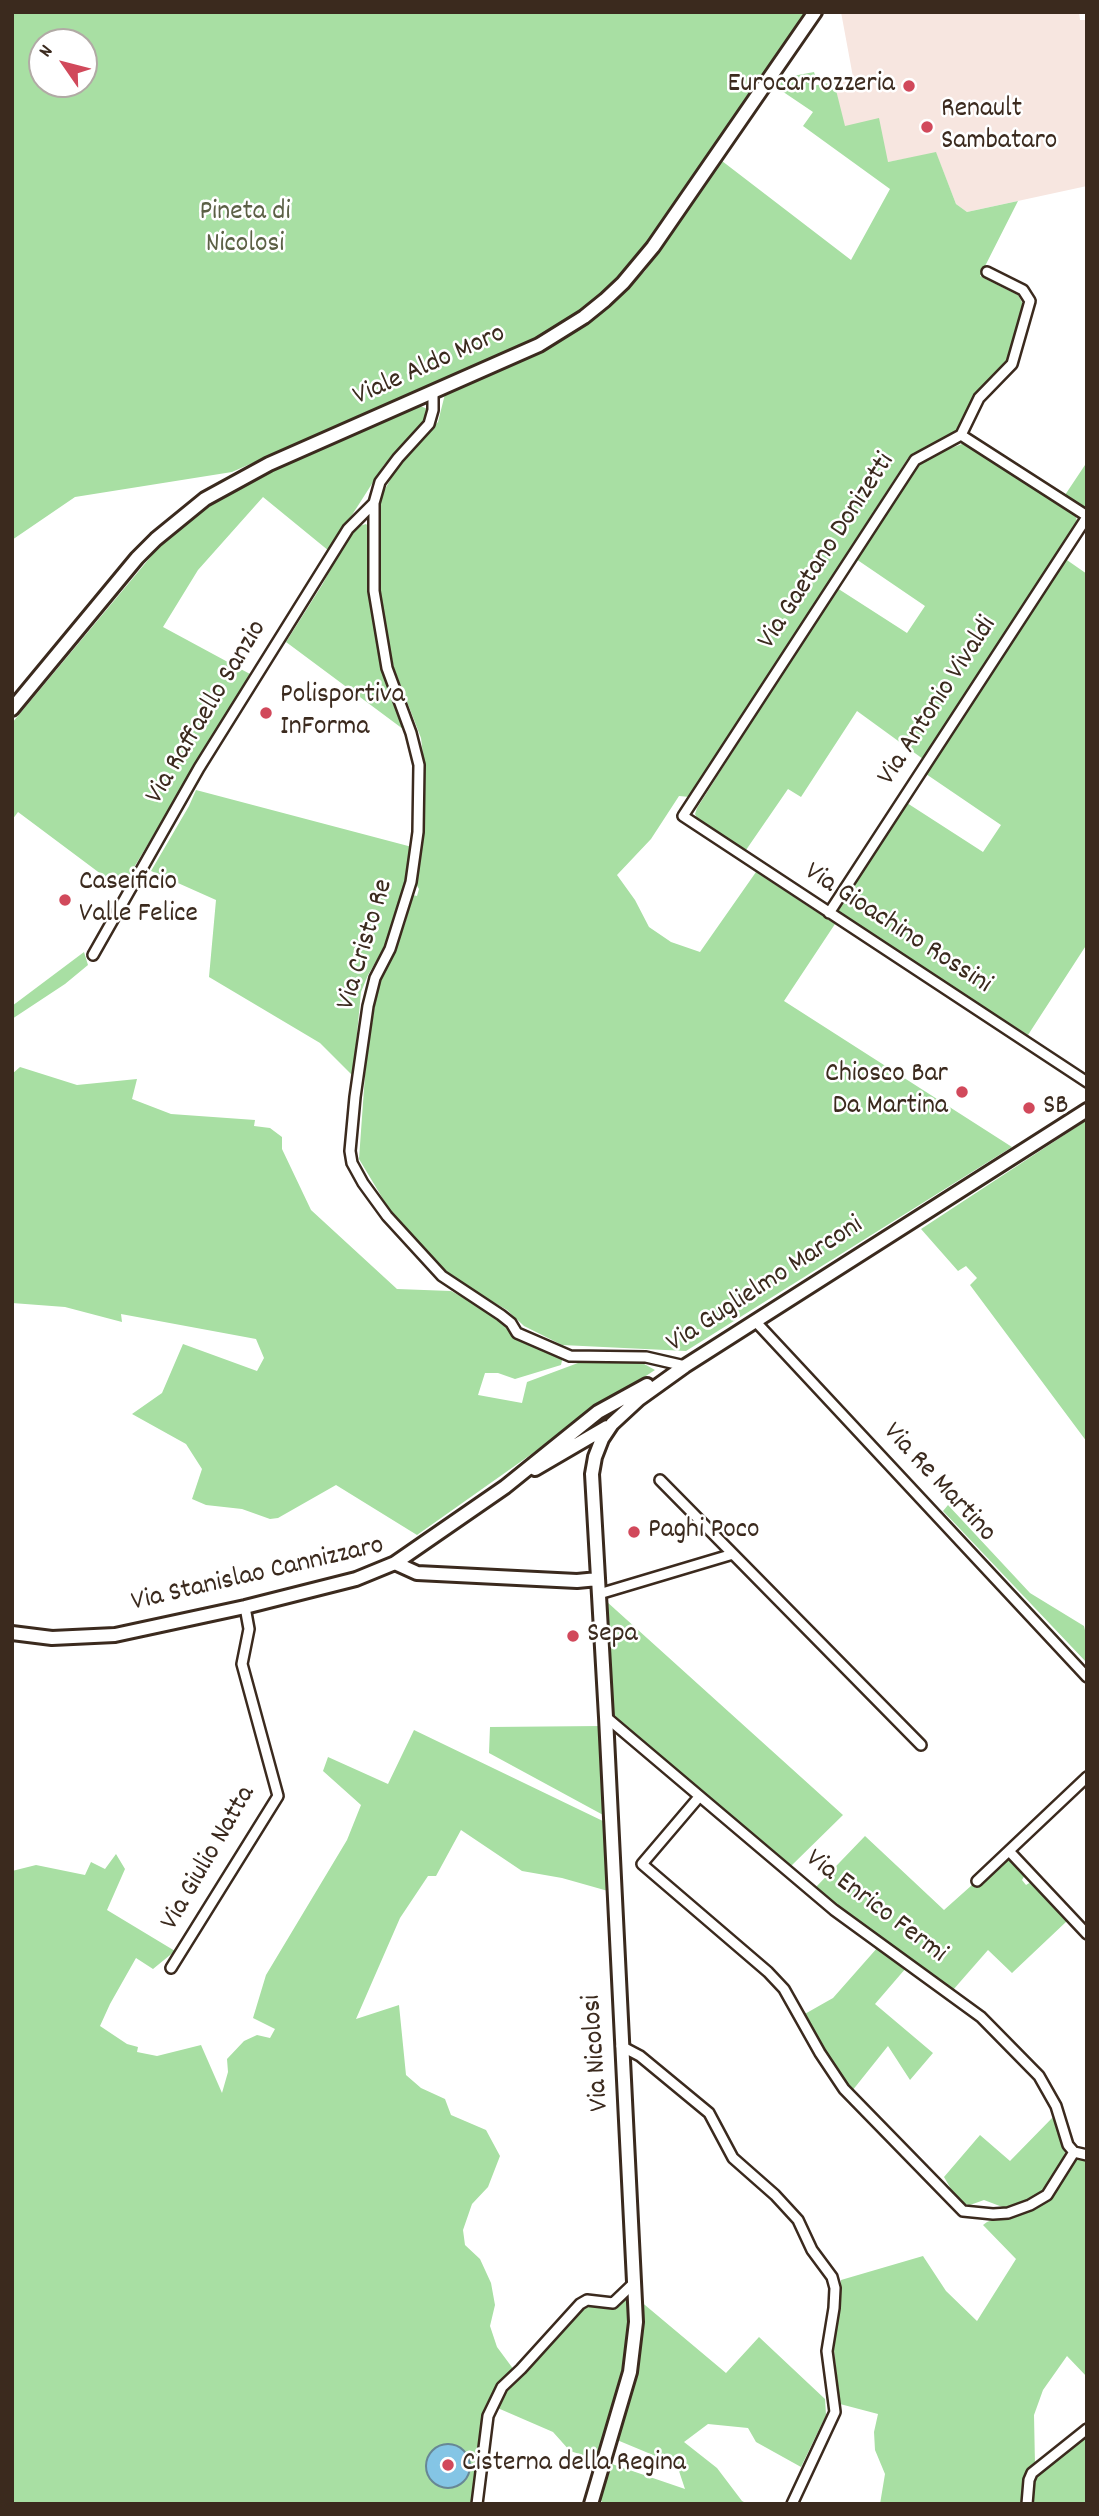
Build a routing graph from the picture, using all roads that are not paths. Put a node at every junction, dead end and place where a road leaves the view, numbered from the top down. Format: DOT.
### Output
graph roads {
  1 [pos="815,12"];
  2 [pos="988,272"];
  3 [pos="433,393"];
  4 [pos="961,435"];
  5 [pos="374,503"];
  6 [pos="1087,517"];
  7 [pos="12,709"];
  8 [pos="683,816"];
  9 [pos="829,913"];
  10 [pos="93,956"];
  11 [pos="1087,1082"];
  12 [pos="1087,1110"];
  13 [pos="756,1322"];
  14 [pos="685,1366"];
  15 [pos="612,1424"];
  16 [pos="660,1480"];
  17 [pos="505,1486"];
  18 [pos="733,1554"];
  19 [pos="395,1563"];
  20 [pos="598,1579"];
  21 [pos="598,1594"];
  22 [pos="245,1607"];
  23 [pos="12,1633"];
  24 [pos="1087,1677"];
  25 [pos="606,1717"];
  26 [pos="921,1745"];
  27 [pos="1087,1777"];
  28 [pos="699,1797"];
  29 [pos="1009,1851"];
  30 [pos="977,1881"];
  31 [pos="1087,1934"];
  32 [pos="171,1968"];
  33 [pos="621,2046"];
  34 [pos="1074,2152"];
  35 [pos="1087,2155"];
  36 [pos="635,2282"];
  37 [pos="1087,2430"];
  38 [pos="477,2504"];
  39 [pos="591,2504"];
  40 [pos="792,2504"];
  41 [pos="1027,2504"];
  1 -- 3 [label="street, Viale Aldo Moro"];
  2 -- 4 [label="street"];
  3 -- 5 [label="street, Via Cristo Re"];
  3 -- 7 [label="street, Viale Aldo Moro"];
  4 -- 6 [label="street, Via Antonio Vivaldi"];
  4 -- 8 [label="street, Via Gaetano Donizetti"];
  5 -- 10 [label="street, Via Raffaello Sanzio"];
  5 -- 14 [label="street, Via Cristo Re"];
  6 -- 9 [label="street, Via Antonio Vivaldi"];
  8 -- 9 [label="street, Via Gioachino Rossini"];
  9 -- 11 [label="street, Via Gioachino Rossini"];
  12 -- 13 [label="street, Via Guglielmo Marconi"];
  13 -- 14 [label="street, Via Guglielmo Marconi"];
  13 -- 24 [label="street, Via Re Martino"];
  14 -- 15 [label="street, Via Guglielmo Marconi"];
  14 -- 17 [label="street"];
  15 -- 17 [label="street"];
  15 -- 20 [label="street, Via Guglielmo Marconi"];
  16 -- 18 [label="street"];
  17 -- 19 [label="street"];
  18 -- 21 [label="street"];
  18 -- 26 [label="street"];
  19 -- 20 [label="street, Via Stanislao Cannizzaro"];
  19 -- 22 [label="street, Via Stanislao Cannizzaro"];
  20 -- 21 [label="street, Via Guglielmo Marconi"];
  21 -- 25 [label="street, Via Nicolosi"];
  22 -- 23 [label="street, Via Stanislao Cannizzaro"];
  22 -- 32 [label="street, Via Giulio Natta"];
  25 -- 28 [label="street, Via Enrico Fermi"];
  25 -- 33 [label="street, Via Nicolosi"];
  27 -- 29 [label="street"];
  28 -- 34 [label="street, Via Enrico Fermi"];
  28 -- 34 [label="street"];
  29 -- 30 [label="street"];
  29 -- 31 [label="street"];
  33 -- 36 [label="street, Via Nicolosi"];
  33 -- 40 [label="street"];
  34 -- 35 [label="street"];
  36 -- 38 [label="street"];
  36 -- 39 [label="street, Via Nicolosi"];
  37 -- 41 [label="street"];
}
